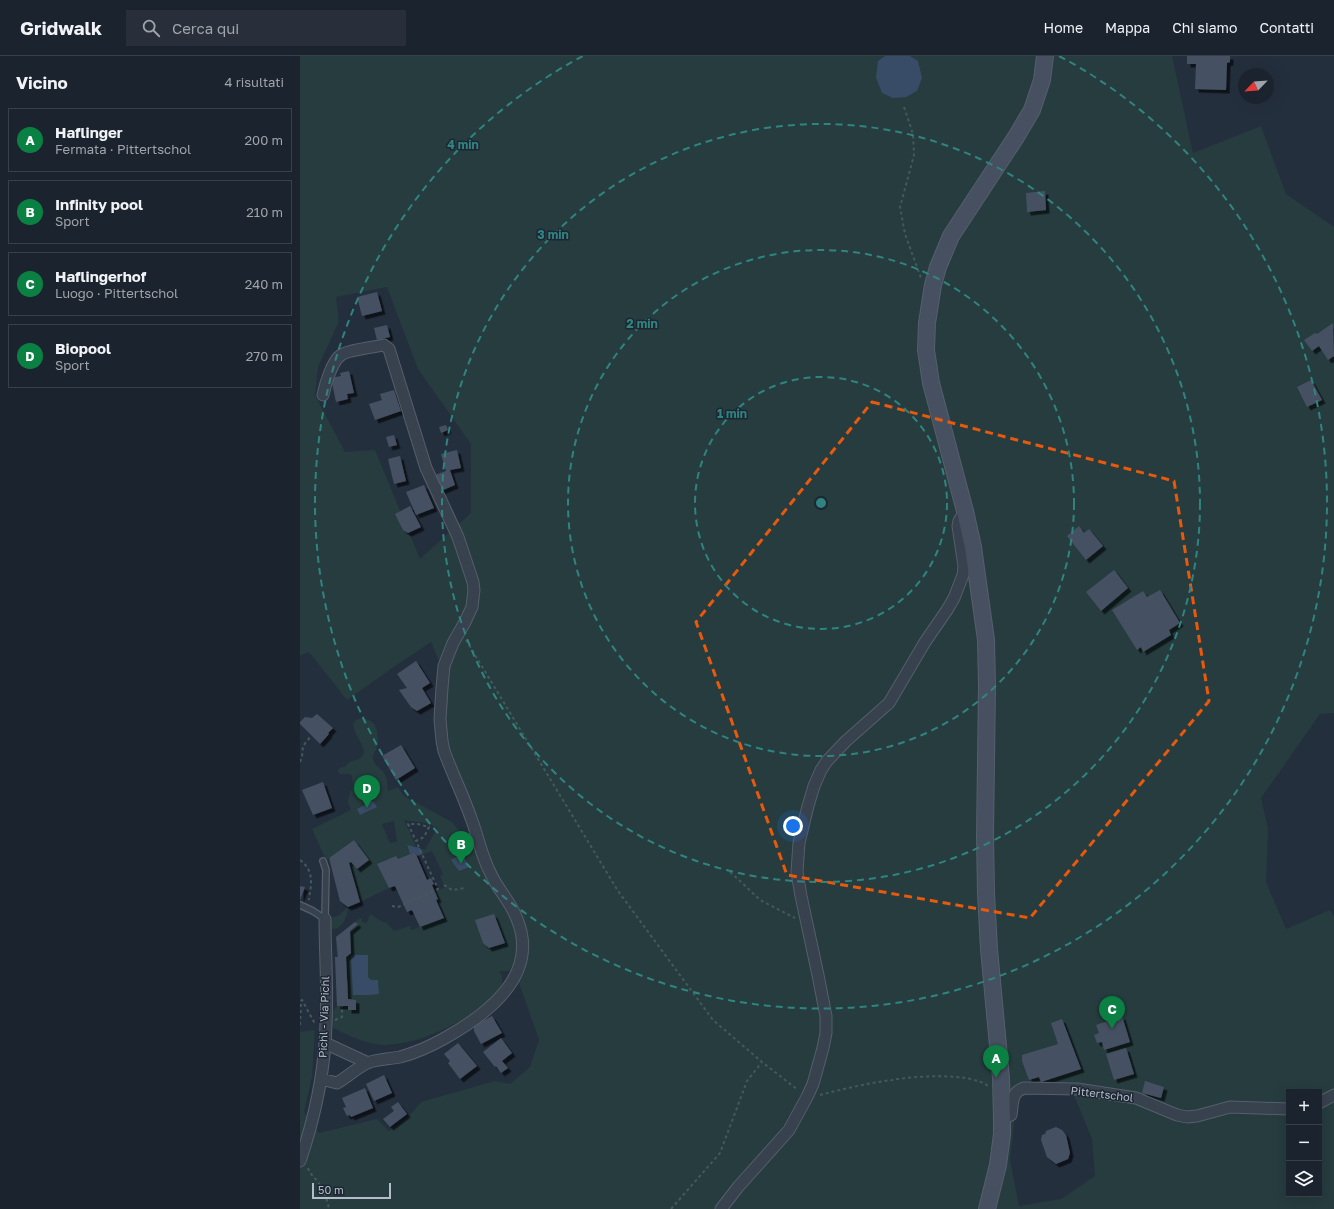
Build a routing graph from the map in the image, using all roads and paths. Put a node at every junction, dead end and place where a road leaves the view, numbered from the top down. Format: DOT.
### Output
graph roads {
  1 [pos="1045,56"];
  2 [pos="904,108"];
  3 [pos="923,285"];
  4 [pos="323,395"];
  5 [pos="965,511"];
  6 [pos="460,632"];
  7 [pos="311,736"];
  8 [pos="300,762"];
  9 [pos="466,834"];
  10 [pos="416,841"];
  11 [pos="459,849"];
  12 [pos="300,860"];
  13 [pos="323,861"];
  14 [pos="730,872"];
  15 [pos="444,885"];
  16 [pos="466,888"];
  17 [pos="300,905"];
  18 [pos="392,906"];
  19 [pos="308,908"];
  20 [pos="326,919"];
  21 [pos="807,923"];
  22 [pos="342,1006"];
  23 [pos="338,1019"];
  24 [pos="326,1022"];
  25 [pos="300,1025"];
  26 [pos="325,1043"];
  27 [pos="762,1062"];
  28 [pos="368,1063"];
  29 [pos="321,1079"];
  30 [pos="1334,1095"];
  31 [pos="808,1098"];
  32 [pos="1002,1099"];
  33 [pos="1322,1101"];
  34 [pos="1286,1109"];
  35 [pos="1002,1126"];
  36 [pos="304,1162"];
  37 [pos="329,1209"];
  38 [pos="671,1209"];
  39 [pos="721,1209"];
  40 [pos="987,1209"];
  1 -- 5 [label="main road"];
  2 -- 3 [label="path"];
  4 -- 6 [label="street"];
  5 -- 21 [label="street"];
  5 -- 32 [label="main road"];
  6 -- 27 [label="path"];
  6 -- 28 [label="street"];
  7 -- 8 [label="path"];
  9 -- 11 [label="path"];
  10 -- 10 [label="path"];
  10 -- 18 [label="path"];
  12 -- 19 [label="path"];
  13 -- 20 [label="lane"];
  14 -- 21 [label="path"];
  15 -- 16 [label="path"];
  17 -- 19 [label="lane"];
  19 -- 20 [label="lane"];
  20 -- 24 [label="street, Pichl - Via Pichl"];
  21 -- 31 [label="street"];
  22 -- 23 [label="path"];
  24 -- 25 [label="path"];
  24 -- 26 [label="street, Pichl - Via Pichl"];
  26 -- 28 [label="street"];
  26 -- 29 [label="street, Pichl - Via Pichl"];
  27 -- 31 [label="path"];
  27 -- 38 [label="path"];
  28 -- 29 [label="street"];
  29 -- 36 [label="street, Pichl - Via Pichl"];
  30 -- 33 [label="street"];
  31 -- 32 [label="path"];
  31 -- 39 [label="street"];
  32 -- 35 [label="main road"];
  34 -- 35 [label="street, Pittertschol"];
  35 -- 40 [label="main road"];
  36 -- 37 [label="path"];
}
